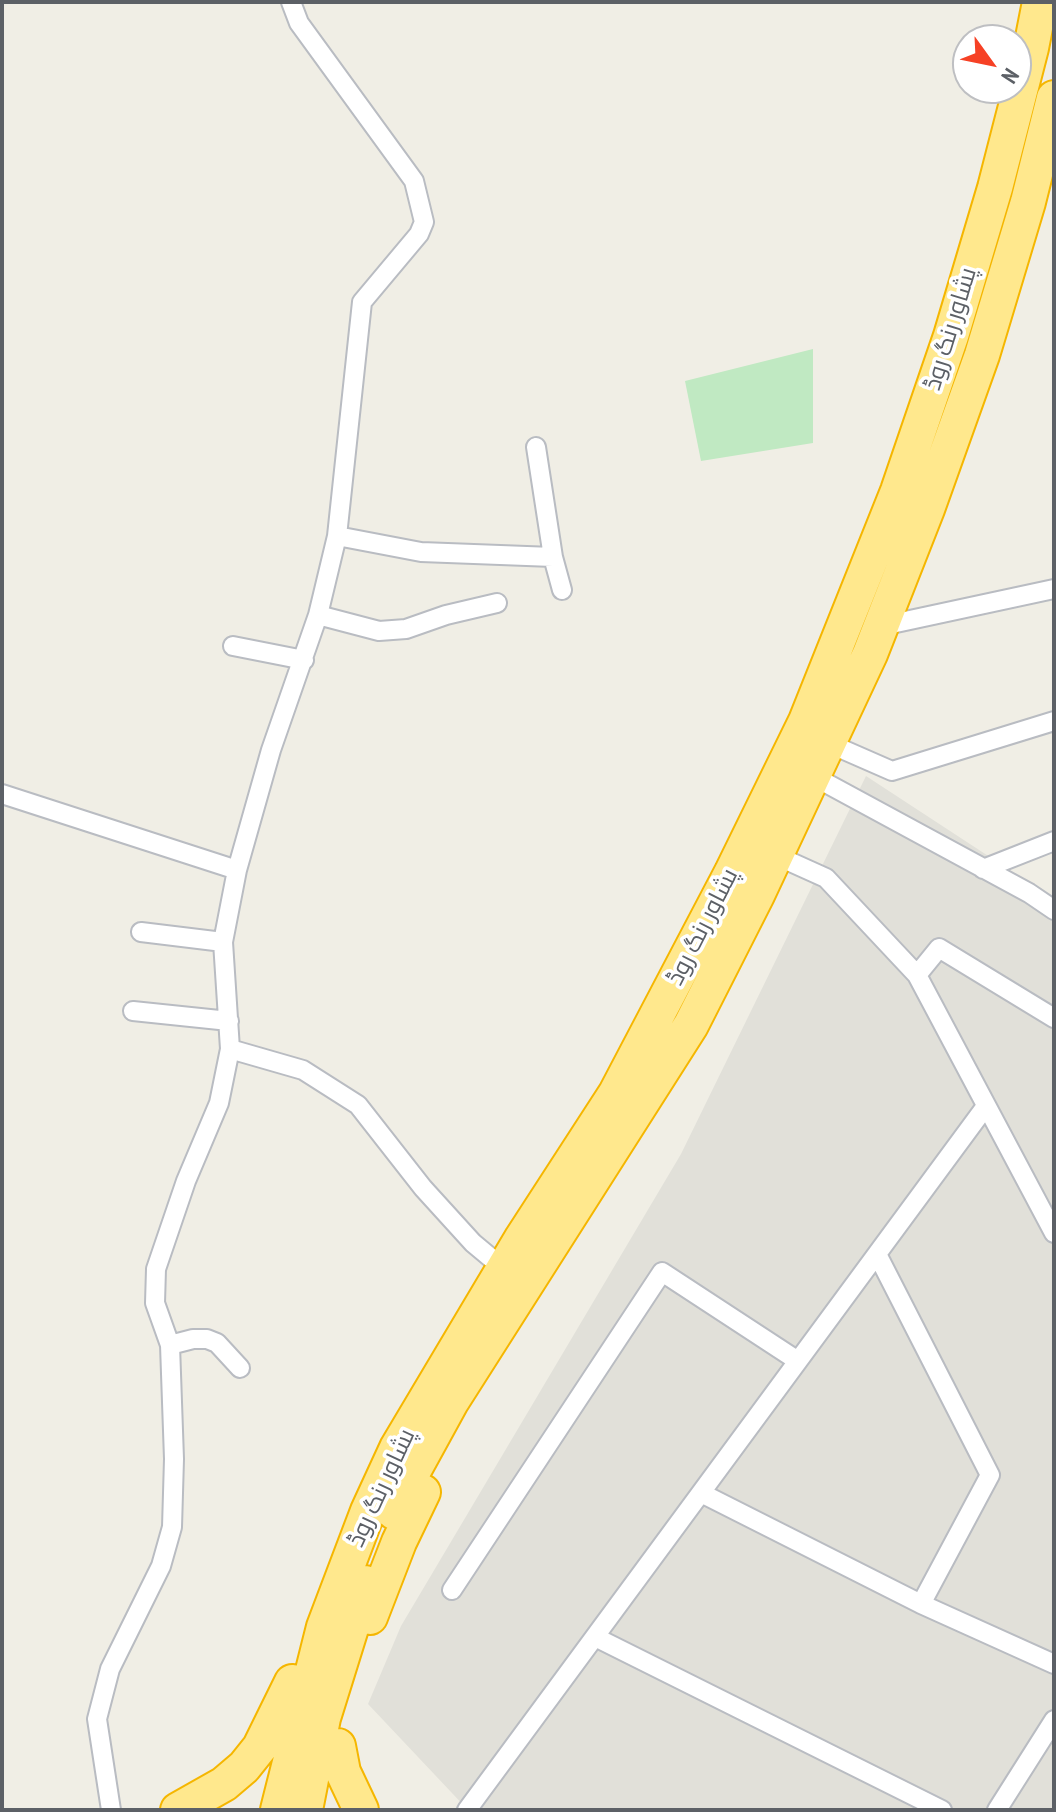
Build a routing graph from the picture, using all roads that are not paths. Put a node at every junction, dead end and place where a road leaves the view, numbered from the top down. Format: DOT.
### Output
graph roads {
  1 [pos="291,2"];
  2 [pos="1040,2"];
  3 [pos="1052,120"];
  4 [pos="536,447"];
  5 [pos="337,536"];
  6 [pos="553,557"];
  7 [pos="1054,589"];
  8 [pos="562,590"];
  9 [pos="497,603"];
  10 [pos="318,615"];
  11 [pos="882,626"];
  12 [pos="233,646"];
  13 [pos="304,660"];
  14 [pos="1054,721"];
  15 [pos="828,743"];
  16 [pos="813,776"];
  17 [pos="2,794"];
  18 [pos="1054,841"];
  19 [pos="775,855"];
  20 [pos="983,869"];
  21 [pos="237,870"];
  22 [pos="1054,910"];
  23 [pos="141,932"];
  24 [pos="223,942"];
  25 [pos="917,975"];
  26 [pos="133,1011"];
  27 [pos="1054,1018"];
  28 [pos="229,1021"];
  29 [pos="230,1049"];
  30 [pos="986,1106"];
  31 [pos="1054,1233"];
  32 [pos="535,1243"];
  33 [pos="877,1254"];
  34 [pos="491,1258"];
  35 [pos="170,1345"];
  36 [pos="798,1361"];
  37 [pos="240,1368"];
  38 [pos="442,1394"];
  39 [pos="701,1493"];
  40 [pos="452,1590"];
  41 [pos="921,1604"];
  42 [pos="595,1637"];
  43 [pos="1054,1664"];
  44 [pos="292,1682"];
  45 [pos="1054,1720"];
  46 [pos="338,1746"];
  47 [pos="111,1810"];
  48 [pos="178,1810"];
  49 [pos="257,1810"];
  50 [pos="278,1810"];
  51 [pos="305,1810"];
  52 [pos="329,1810"];
  53 [pos="361,1810"];
  54 [pos="467,1810"];
  55 [pos="942,1810"];
  56 [pos="997,1810"];
  1 -- 5 [label="street"];
  2 -- 32 [label="highway, پشاور رنگ روڈ"];
  3 -- 11 [label="highway, پشاور رنگ روڈ"];
  4 -- 6 [label="street"];
  5 -- 6 [label="street"];
  5 -- 10 [label="street"];
  6 -- 8 [label="street"];
  7 -- 11 [label="street"];
  9 -- 10 [label="street"];
  10 -- 13 [label="street"];
  11 -- 15 [label="highway, پشاور رنگ روڈ"];
  12 -- 13 [label="street"];
  13 -- 21 [label="street"];
  14 -- 15 [label="street"];
  15 -- 16 [label="highway, پشاور رنگ روڈ"];
  16 -- 19 [label="highway, پشاور رنگ روڈ"];
  16 -- 20 [label="street"];
  17 -- 21 [label="street"];
  18 -- 20 [label="street"];
  19 -- 25 [label="street"];
  19 -- 32 [label="highway, پشاور رنگ روڈ"];
  20 -- 22 [label="street"];
  21 -- 24 [label="street"];
  23 -- 24 [label="street"];
  24 -- 28 [label="street"];
  25 -- 27 [label="street"];
  25 -- 30 [label="street"];
  26 -- 28 [label="street"];
  28 -- 29 [label="street"];
  29 -- 34 [label="street"];
  29 -- 35 [label="street"];
  30 -- 31 [label="street"];
  30 -- 33 [label="street"];
  32 -- 34 [label="highway"];
  32 -- 38 [label="highway, پشاور رنگ روڈ"];
  32 -- 46 [label="highway"];
  33 -- 36 [label="street"];
  33 -- 41 [label="street"];
  34 -- 44 [label="highway"];
  35 -- 37 [label="street"];
  35 -- 47 [label="street"];
  36 -- 39 [label="street"];
  36 -- 40 [label="street"];
  38 -- 50 [label="highway, پشاور رنگ روڈ"];
  38 -- 51 [label="highway, پشاور رنگ روڈ"];
  39 -- 41 [label="street"];
  39 -- 42 [label="street"];
  41 -- 43 [label="street"];
  42 -- 54 [label="street"];
  42 -- 55 [label="street"];
  44 -- 48 [label="highway"];
  44 -- 49 [label="highway"];
  45 -- 56 [label="street"];
  46 -- 52 [label="highway"];
  46 -- 53 [label="highway"];
}
